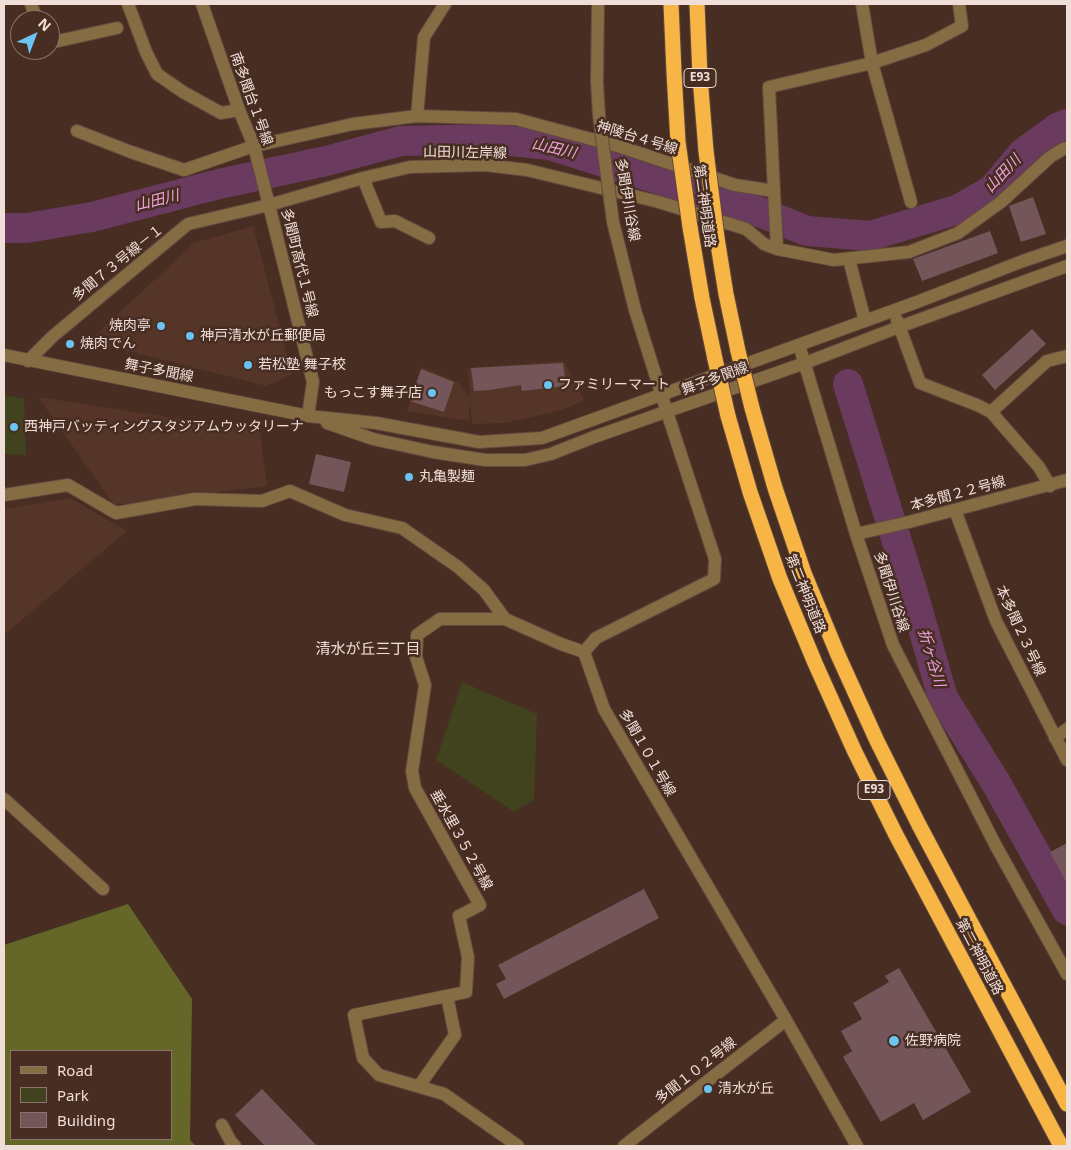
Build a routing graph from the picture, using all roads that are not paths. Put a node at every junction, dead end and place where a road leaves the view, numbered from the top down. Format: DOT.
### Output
graph roads {
  1 [pos="128,4"];
  2 [pos="202,4"];
  3 [pos="446,4"];
  4 [pos="598,4"];
  5 [pos="671,4"];
  6 [pos="697,4"];
  7 [pos="862,4"];
  8 [pos="959,4"];
  9 [pos="117,28"];
  10 [pos="60,41"];
  11 [pos="872,63"];
  12 [pos="239,110"];
  13 [pos="417,116"];
  14 [pos="76,130"];
  15 [pos="254,146"];
  16 [pos="1067,148"];
  17 [pos="363,178"];
  18 [pos="774,190"];
  19 [pos="911,202"];
  20 [pos="269,204"];
  21 [pos="429,238"];
  22 [pos="1067,246"];
  23 [pos="776,249"];
  24 [pos="849,259"];
  25 [pos="1067,266"];
  26 [pos="893,311"];
  27 [pos="865,321"];
  28 [pos="899,327"];
  29 [pos="799,345"];
  30 [pos="4,355"];
  31 [pos="1067,356"];
  32 [pos="28,360"];
  33 [pos="804,363"];
  34 [pos="662,395"];
  35 [pos="667,412"];
  36 [pos="991,412"];
  37 [pos="308,416"];
  38 [pos="1067,480"];
  39 [pos="1050,486"];
  40 [pos="4,495"];
  41 [pos="955,510"];
  42 [pos="856,534"];
  43 [pos="505,619"];
  44 [pos="584,652"];
  45 [pos="1067,729"];
  46 [pos="1055,738"];
  47 [pos="1067,760"];
  48 [pos="4,800"];
  49 [pos="103,889"];
  50 [pos="1067,974"];
  51 [pos="447,996"];
  52 [pos="786,1020"];
  53 [pos="419,1086"];
  54 [pos="1067,1104"];
  55 [pos="222,1125"];
  56 [pos="235,1146"];
  57 [pos="518,1146"];
  58 [pos="624,1146"];
  59 [pos="857,1146"];
  60 [pos="1061,1146"];
  1 -- 12 [label="street"];
  2 -- 12 [label="street, 南多聞台１号線"];
  3 -- 13 [label="street"];
  4 -- 34 [label="street, 多聞伊川谷線, bridge"];
  5 -- 60 [label="highway, 第二神明道路 / E93, bridge"];
  6 -- 54 [label="highway, 第二神明道路 / E93, bridge"];
  7 -- 11 [label="street"];
  8 -- 11 [label="street"];
  9 -- 10 [label="street"];
  11 -- 18 [label="street"];
  11 -- 19 [label="street"];
  12 -- 15 [label="street, 南多聞台１号線"];
  13 -- 15 [label="street, 神陵台４号線"];
  13 -- 18 [label="street, 神陵台４号線"];
  14 -- 15 [label="street, 神陵台４号線"];
  15 -- 20 [label="street, 南多聞台１号線"];
  16 -- 24 [label="street, 山田川左岸線"];
  17 -- 20 [label="street, 山田川左岸線"];
  17 -- 21 [label="street"];
  17 -- 23 [label="street, 山田川左岸線"];
  18 -- 23 [label="street"];
  20 -- 32 [label="street, 多聞７３号線－１"];
  20 -- 37 [label="street, 多聞町高代１号線"];
  22 -- 26 [label="street, 舞子多聞線"];
  23 -- 24 [label="street, 山田川左岸線"];
  24 -- 27 [label="street"];
  25 -- 28 [label="street, 舞子多聞線"];
  26 -- 27 [label="street, 舞子多聞線"];
  26 -- 28 [label="street"];
  27 -- 29 [label="street, 舞子多聞線"];
  28 -- 33 [label="street, 舞子多聞線"];
  28 -- 36 [label="street"];
  29 -- 33 [label="street, 多聞伊川谷線"];
  29 -- 34 [label="street, 舞子多聞線"];
  30 -- 32 [label="street, 舞子多聞線"];
  31 -- 36 [label="street"];
  32 -- 37 [label="street, 舞子多聞線"];
  33 -- 35 [label="street, 舞子多聞線"];
  33 -- 42 [label="street, 多聞伊川谷線"];
  34 -- 35 [label="street, 多聞伊川谷線"];
  34 -- 37 [label="street, 舞子多聞線"];
  35 -- 37 [label="street, 舞子多聞線"];
  35 -- 44 [label="street"];
  36 -- 39 [label="street"];
  38 -- 39 [label="street, 本多聞２２号線"];
  39 -- 41 [label="street, 本多聞２２号線"];
  40 -- 43 [label="street"];
  41 -- 42 [label="street, 本多聞２２号線"];
  41 -- 46 [label="street, 本多聞２３号線"];
  42 -- 50 [label="street, 多聞伊川谷線"];
  43 -- 44 [label="street"];
  43 -- 51 [label="street, 垂水里３５２号線"];
  44 -- 52 [label="street, 多聞１０１号線"];
  45 -- 46 [label="street"];
  46 -- 47 [label="street, 本多聞２３号線"];
  48 -- 49 [label="street"];
  51 -- 53 [label="street"];
  51 -- 53 [label="street"];
  52 -- 58 [label="street, 多聞１０２号線"];
  52 -- 59 [label="street, 多聞１０１号線"];
  53 -- 57 [label="street"];
  55 -- 56 [label="street"];
}
